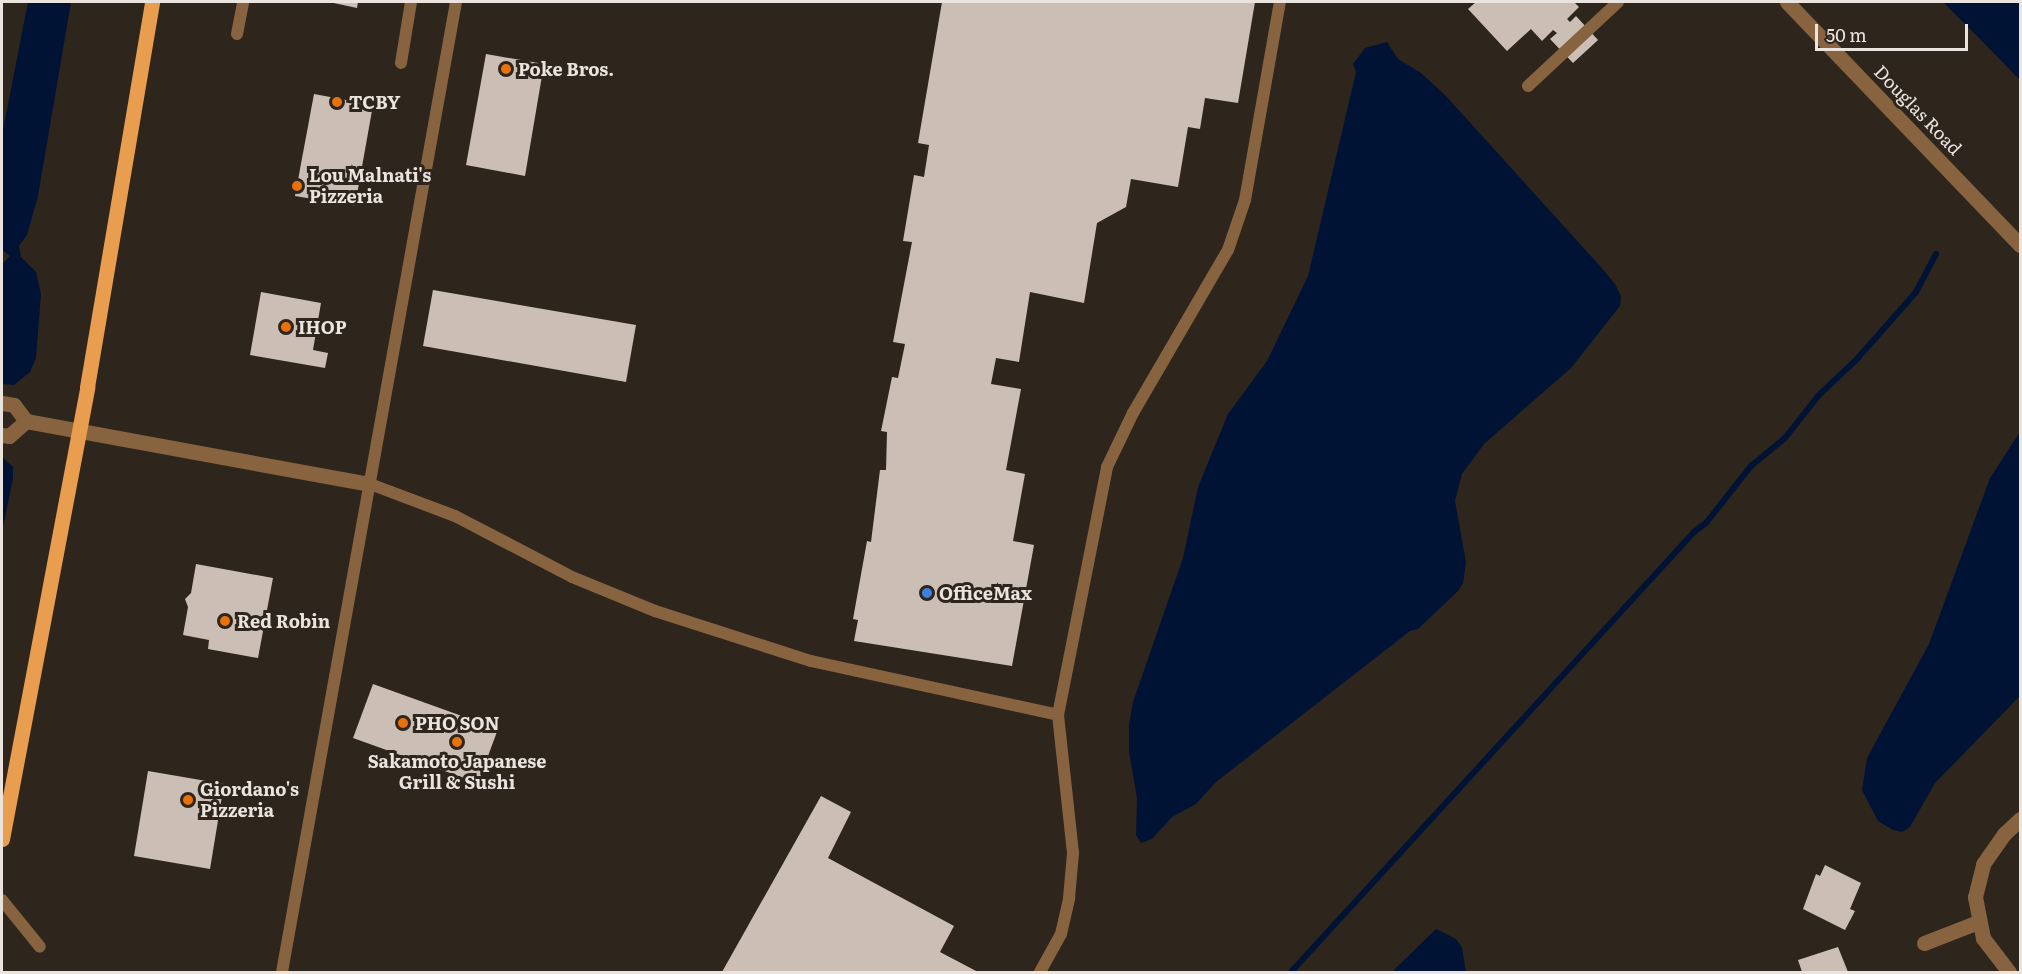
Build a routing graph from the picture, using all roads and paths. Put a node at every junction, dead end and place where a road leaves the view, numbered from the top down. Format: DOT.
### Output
graph roads {
  1 [pos="152,2"];
  2 [pos="243,2"];
  3 [pos="411,2"];
  4 [pos="456,2"];
  5 [pos="1280,2"];
  6 [pos="1618,2"];
  7 [pos="1787,2"];
  8 [pos="237,34"];
  9 [pos="401,63"];
  10 [pos="1528,86"];
  11 [pos="2020,245"];
  12 [pos="2,403"];
  13 [pos="26,421"];
  14 [pos="79,430"];
  15 [pos="2,435"];
  16 [pos="370,484"];
  17 [pos="1058,715"];
  18 [pos="2020,819"];
  19 [pos="2,839"];
  20 [pos="2,900"];
  21 [pos="1978,922"];
  22 [pos="1924,943"];
  23 [pos="40,947"];
  24 [pos="282,972"];
  25 [pos="1040,972"];
  26 [pos="2009,972"];
  1 -- 14 [label="main road"];
  2 -- 8 [label="lane"];
  3 -- 9 [label="lane"];
  4 -- 16 [label="lane"];
  5 -- 17 [label="lane"];
  6 -- 10 [label="lane"];
  7 -- 11 [label="street, Douglas Road"];
  12 -- 13 [label="street"];
  13 -- 14 [label="street"];
  13 -- 15 [label="street"];
  14 -- 16 [label="street"];
  14 -- 19 [label="main road"];
  16 -- 17 [label="lane"];
  16 -- 24 [label="lane"];
  17 -- 25 [label="lane"];
  18 -- 21 [label="street"];
  20 -- 23 [label="lane"];
  21 -- 22 [label="street"];
  21 -- 26 [label="street"];
}
